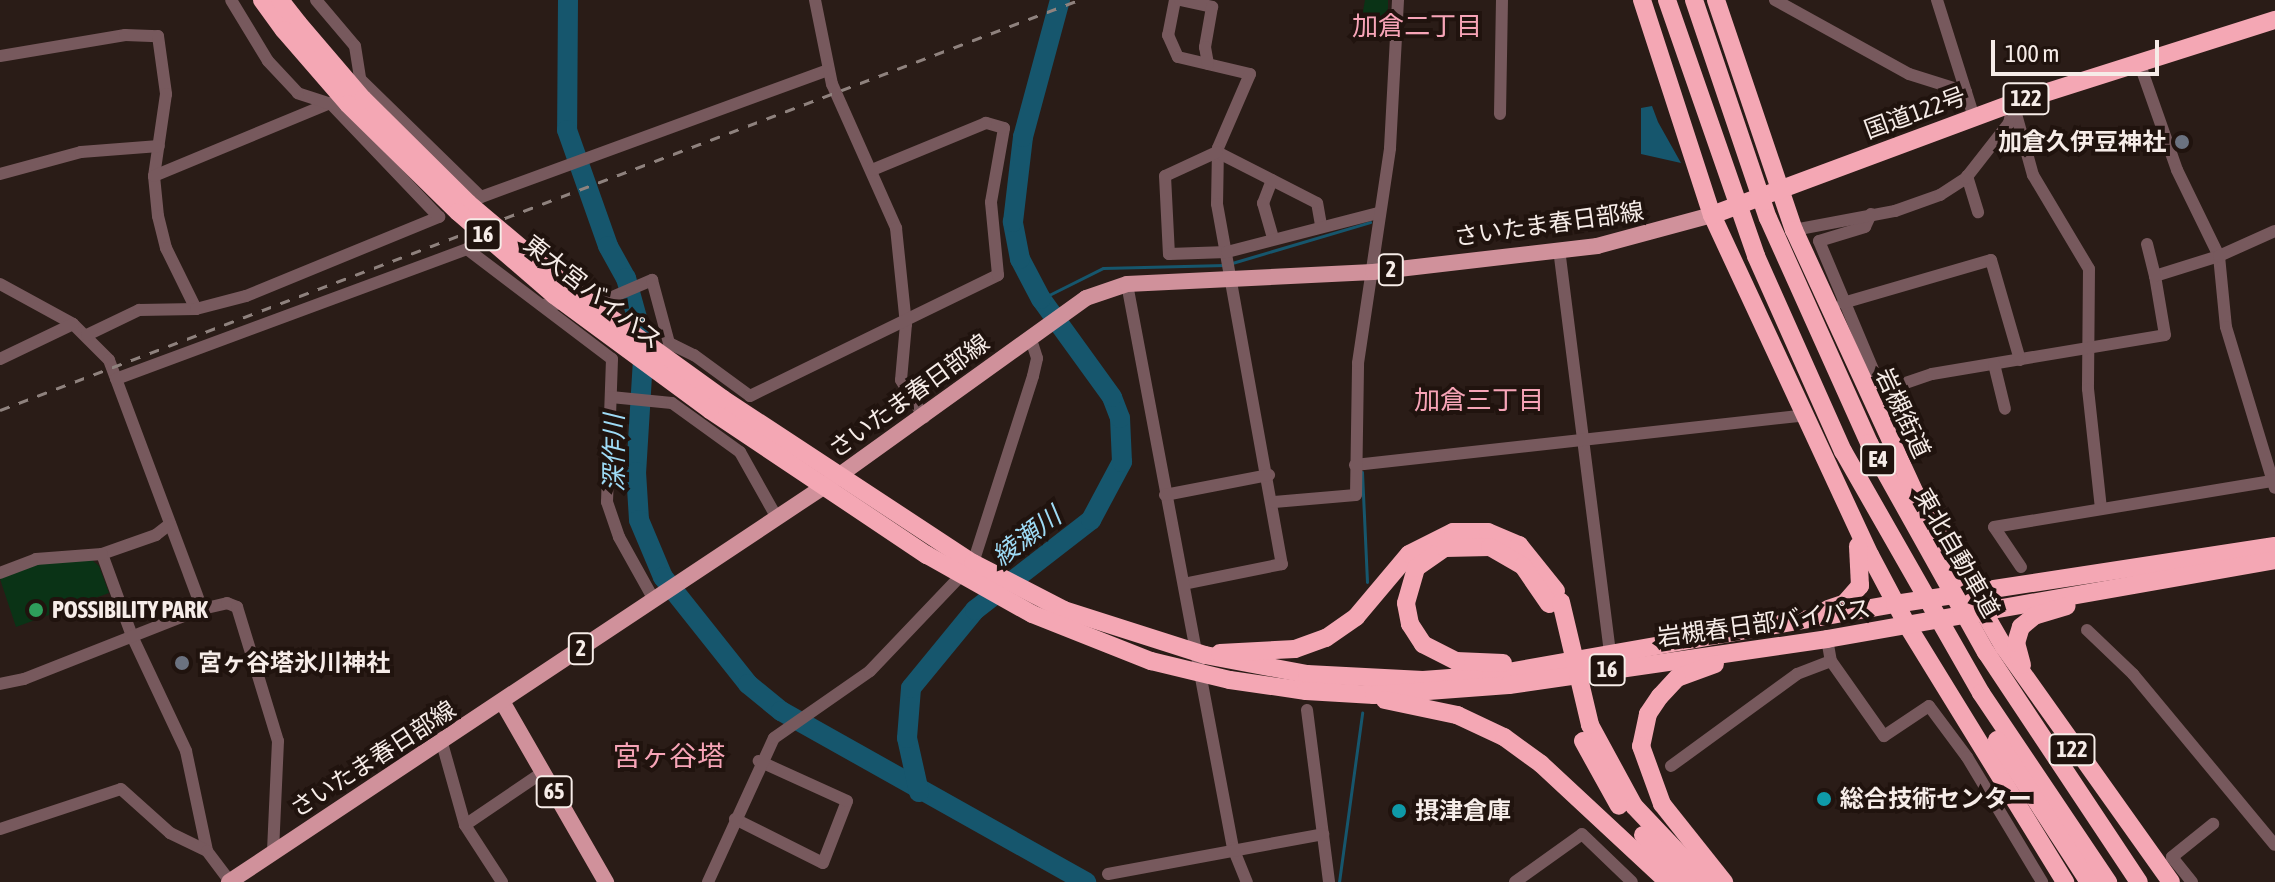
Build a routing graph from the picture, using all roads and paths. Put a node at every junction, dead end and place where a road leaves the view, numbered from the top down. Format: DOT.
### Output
graph roads {
  1 [pos="231,0"];
  2 [pos="262,0"];
  3 [pos="280,0"];
  4 [pos="316,0"];
  5 [pos="815,0"];
  6 [pos="1178,0"];
  7 [pos="1398,0"];
  8 [pos="1502,0"];
  9 [pos="1642,0"];
  10 [pos="1667,0"];
  11 [pos="1694,0"];
  12 [pos="1716,0"];
  13 [pos="1775,0"];
  14 [pos="1937,0"];
  15 [pos="2275,20"];
  16 [pos="291,26"];
  17 [pos="0,56"];
  18 [pos="2139,62"];
  19 [pos="1208,64"];
  20 [pos="828,70"];
  21 [pos="360,79"];
  22 [pos="1966,92"];
  23 [pos="2013,103"];
  24 [pos="331,104"];
  25 [pos="1500,114"];
  26 [pos="1974,117"];
  27 [pos="412,133"];
  28 [pos="159,146"];
  29 [pos="1217,152"];
  30 [pos="379,153"];
  31 [pos="872,170"];
  32 [pos="0,174"];
  33 [pos="154,176"];
  34 [pos="1967,176"];
  35 [pos="1272,180"];
  36 [pos="1780,188"];
  37 [pos="1978,212"];
  38 [pos="1378,213"];
  39 [pos="1871,214"];
  40 [pos="1712,215"];
  41 [pos="1321,225"];
  42 [pos="1794,230"];
  43 [pos="2275,231"];
  44 [pos="1273,239"];
  45 [pos="2147,244"];
  46 [pos="1559,249"];
  47 [pos="2219,256"];
  48 [pos="1228,265"];
  49 [pos="1373,272"];
  50 [pos="2155,276"];
  51 [pos="0,284"];
  52 [pos="1127,284"];
  53 [pos="1843,303"];
  54 [pos="541,305"];
  55 [pos="196,309"];
  56 [pos="73,324"];
  57 [pos="906,324"];
  58 [pos="1036,332"];
  59 [pos="87,335"];
  60 [pos="2089,351"];
  61 [pos="0,359"];
  62 [pos="2020,360"];
  63 [pos="1994,364"];
  64 [pos="116,379"];
  65 [pos="611,397"];
  66 [pos="2005,409"];
  67 [pos="1805,415"];
  68 [pos="924,417"];
  69 [pos="1580,438"];
  70 [pos="1355,465"];
  71 [pos="1269,475"];
  72 [pos="2273,476"];
  73 [pos="830,482"];
  74 [pos="1165,495"];
  75 [pos="1274,502"];
  76 [pos="2101,508"];
  77 [pos="1853,517"];
  78 [pos="777,518"];
  79 [pos="170,524"];
  80 [pos="2275,546"];
  81 [pos="102,554"];
  82 [pos="1949,555"];
  83 [pos="2275,560"];
  84 [pos="2021,567"];
  85 [pos="0,573"];
  86 [pos="976,574"];
  87 [pos="1184,584"];
  88 [pos="2129,585"];
  89 [pos="1916,587"];
  90 [pos="2006,587"];
  91 [pos="1970,592"];
  92 [pos="656,596"];
  93 [pos="1555,603"];
  94 [pos="1895,604"];
  95 [pos="1036,606"];
  96 [pos="202,609"];
  97 [pos="1981,611"];
  98 [pos="1907,625"];
  99 [pos="2087,630"];
  100 [pos="1725,635"];
  101 [pos="132,636"];
  102 [pos="1823,640"];
  103 [pos="1200,654"];
  104 [pos="1607,654"];
  105 [pos="1831,661"];
  106 [pos="1199,674"];
  107 [pos="0,684"];
  108 [pos="1374,695"];
  109 [pos="503,703"];
  110 [pos="1307,710"];
  111 [pos="1584,726"];
  112 [pos="442,743"];
  113 [pos="2072,750"];
  114 [pos="759,761"];
  115 [pos="1671,766"];
  116 [pos="543,772"];
  117 [pos="735,819"];
  118 [pos="2213,824"];
  119 [pos="465,825"];
  120 [pos="0,829"];
  121 [pos="1323,834"];
  122 [pos="2275,845"];
  123 [pos="1233,848"];
  124 [pos="207,851"];
  125 [pos="273,853"];
  126 [pos="2159,866"];
  127 [pos="1108,874"];
  128 [pos="236,881"];
  129 [pos="502,882"];
  130 [pos="606,882"];
  131 [pos="708,882"];
  132 [pos="1247,882"];
  133 [pos="1329,882"];
  134 [pos="1515,882"];
  135 [pos="1632,882"];
  136 [pos="1668,882"];
  137 [pos="1688,882"];
  138 [pos="1706,882"];
  139 [pos="1724,882"];
  140 [pos="2042,882"];
  141 [pos="2065,882"];
  142 [pos="2089,882"];
  143 [pos="2108,882"];
  144 [pos="2137,882"];
  145 [pos="2171,882"];
  146 [pos="2192,882"];
  1 -- 24 [label="street"];
  2 -- 16 [label="highway, 東大宮バイパス / 16"];
  3 -- 16 [label="highway, 東大宮バイパス / 16"];
  4 -- 21 [label="street"];
  5 -- 20 [label="street"];
  6 -- 19 [label="street"];
  6 -- 19 [label="street"];
  7 -- 38 [label="street"];
  8 -- 25 [label="street"];
  9 -- 40 [label="highway"];
  10 -- 89 [label="highway, E4, bridge"];
  11 -- 144 [label="highway, 東北自動車道 / E4, bridge"];
  12 -- 36 [label="highway, 122"];
  13 -- 22 [label="street"];
  14 -- 22 [label="street"];
  15 -- 18 [label="highway, 国道122号 / 122"];
  16 -- 73 [label="highway, 東大宮バイパス / 16, bridge"];
  17 -- 28 [label="street"];
  18 -- 23 [label="highway, 国道122号 / 122"];
  18 -- 47 [label="street"];
  19 -- 29 [label="street"];
  20 -- 27 [label="street"];
  20 -- 31 [label="street"];
  21 -- 24 [label="street"];
  21 -- 27 [label="street"];
  22 -- 26 [label="street"];
  23 -- 26 [label="highway, 国道122号 / 122"];
  23 -- 34 [label="street"];
  23 -- 60 [label="street"];
  24 -- 30 [label="street"];
  24 -- 33 [label="street"];
  26 -- 36 [label="highway, 国道122号 / 122"];
  27 -- 30 [label="street"];
  28 -- 32 [label="street"];
  28 -- 33 [label="street"];
  29 -- 35 [label="street"];
  29 -- 48 [label="street"];
  29 -- 48 [label="street"];
  30 -- 55 [label="street"];
  31 -- 57 [label="street"];
  31 -- 57 [label="street"];
  33 -- 55 [label="street"];
  34 -- 37 [label="street"];
  34 -- 39 [label="street"];
  35 -- 41 [label="street"];
  35 -- 44 [label="street"];
  36 -- 40 [label="highway, 国道122号 / 122"];
  36 -- 42 [label="highway, 岩槻街道 / 122"];
  38 -- 41 [label="street"];
  38 -- 49 [label="street"];
  39 -- 42 [label="street"];
  39 -- 53 [label="street"];
  40 -- 46 [label="main road, さいたま春日部線 / 2"];
  40 -- 67 [label="highway"];
  41 -- 44 [label="street"];
  42 -- 82 [label="highway, 岩槻街道 / 122"];
  43 -- 47 [label="street"];
  44 -- 48 [label="street"];
  45 -- 50 [label="street"];
  46 -- 49 [label="main road, さいたま春日部線 / 2"];
  46 -- 69 [label="street"];
  47 -- 50 [label="street"];
  47 -- 72 [label="street"];
  48 -- 49 [label="main road, さいたま春日部線 / 2"];
  48 -- 52 [label="main road, さいたま春日部線 / 2"];
  48 -- 71 [label="street"];
  49 -- 70 [label="street"];
  50 -- 60 [label="street"];
  51 -- 56 [label="street"];
  52 -- 58 [label="main road, さいたま春日部線 / 2"];
  52 -- 74 [label="street"];
  53 -- 62 [label="street"];
  53 -- 63 [label="street"];
  54 -- 57 [label="street"];
  54 -- 64 [label="street"];
  54 -- 65 [label="street"];
  55 -- 59 [label="street"];
  56 -- 59 [label="street"];
  56 -- 61 [label="street"];
  57 -- 68 [label="street"];
  58 -- 68 [label="main road, さいたま春日部線 / 2"];
  58 -- 86 [label="street"];
  59 -- 64 [label="street"];
  60 -- 62 [label="street"];
  60 -- 76 [label="street"];
  62 -- 63 [label="street"];
  63 -- 66 [label="street"];
  64 -- 79 [label="street"];
  65 -- 78 [label="street"];
  65 -- 92 [label="street"];
  67 -- 69 [label="street"];
  67 -- 77 [label="highway"];
  68 -- 73 [label="main road, さいたま春日部線 / 2"];
  69 -- 70 [label="street"];
  69 -- 104 [label="street"];
  70 -- 75 [label="street"];
  71 -- 74 [label="street"];
  71 -- 75 [label="street"];
  72 -- 76 [label="street"];
  73 -- 78 [label="main road, さいたま春日部線 / 2"];
  73 -- 86 [label="highway, 岩槻春日部バイパス / 16"];
  74 -- 87 [label="street"];
  75 -- 87 [label="street"];
  76 -- 84 [label="street"];
  77 -- 94 [label="highway"];
  77 -- 100 [label="highway"];
  78 -- 92 [label="main road, さいたま春日部線 / 2"];
  79 -- 81 [label="street"];
  79 -- 96 [label="street"];
  80 -- 90 [label="highway, 岩槻春日部バイパス / 16"];
  81 -- 85 [label="street"];
  81 -- 101 [label="street"];
  82 -- 90 [label="highway"];
  82 -- 91 [label="highway, 岩槻街道 / 122"];
  83 -- 88 [label="highway, 岩槻春日部バイパス / 16"];
  86 -- 95 [label="highway, 岩槻春日部バイパス / 16"];
  86 -- 114 [label="street"];
  87 -- 103 [label="street"];
  88 -- 97 [label="highway, 岩槻春日部バイパス / 16"];
  88 -- 113 [label="highway"];
  89 -- 142 [label="highway, bridge"];
  89 -- 143 [label="highway, E4, bridge"];
  90 -- 91 [label="highway, 岩槻春日部バイパス / 16"];
  91 -- 94 [label="highway, 岩槻春日部バイパス / 16"];
  91 -- 97 [label="highway, 岩槻街道 / 122"];
  92 -- 109 [label="main road, さいたま春日部線 / 2"];
  93 -- 103 [label="highway"];
  93 -- 104 [label="highway"];
  93 -- 111 [label="highway, bridge"];
  94 -- 98 [label="highway"];
  94 -- 100 [label="highway, 岩槻春日部バイパス / 16"];
  95 -- 103 [label="highway, 岩槻春日部バイパス / 16"];
  95 -- 106 [label="highway, 岩槻春日部バイパス / 16"];
  96 -- 101 [label="street"];
  96 -- 125 [label="street"];
  97 -- 98 [label="highway, 岩槻春日部バイパス / 16"];
  97 -- 113 [label="highway, 岩槻街道 / 122"];
  98 -- 102 [label="highway, 岩槻春日部バイパス / 16"];
  98 -- 141 [label="highway"];
  99 -- 122 [label="street"];
  100 -- 104 [label="highway, 岩槻春日部バイパス / 16"];
  101 -- 107 [label="street"];
  101 -- 124 [label="street"];
  102 -- 105 [label="street"];
  102 -- 108 [label="highway, 岩槻春日部バイパス / 16"];
  102 -- 139 [label="highway"];
  103 -- 104 [label="highway, 岩槻春日部バイパス / 16"];
  103 -- 106 [label="street"];
  105 -- 115 [label="street"];
  105 -- 140 [label="street"];
  106 -- 108 [label="highway, 岩槻春日部バイパス / 16"];
  106 -- 123 [label="street"];
  108 -- 136 [label="highway"];
  109 -- 112 [label="main road, さいたま春日部線 / 2"];
  109 -- 116 [label="main road, 65"];
  110 -- 121 [label="street"];
  111 -- 137 [label="highway"];
  111 -- 138 [label="highway"];
  112 -- 119 [label="street"];
  112 -- 125 [label="main road, さいたま春日部線 / 2"];
  113 -- 126 [label="highway, 岩槻街道 / 122"];
  114 -- 117 [label="street"];
  114 -- 117 [label="street"];
  116 -- 119 [label="street"];
  116 -- 130 [label="main road, 65"];
  117 -- 131 [label="street"];
  118 -- 146 [label="street"];
  119 -- 129 [label="street"];
  120 -- 124 [label="street"];
  121 -- 123 [label="street"];
  121 -- 133 [label="street"];
  123 -- 127 [label="street"];
  123 -- 132 [label="street"];
  124 -- 128 [label="street"];
  125 -- 128 [label="main road, さいたま春日部線 / 2"];
  126 -- 144 [label="street"];
  126 -- 145 [label="highway, 岩槻街道 / 122"];
  134 -- 135 [label="street"];
}
